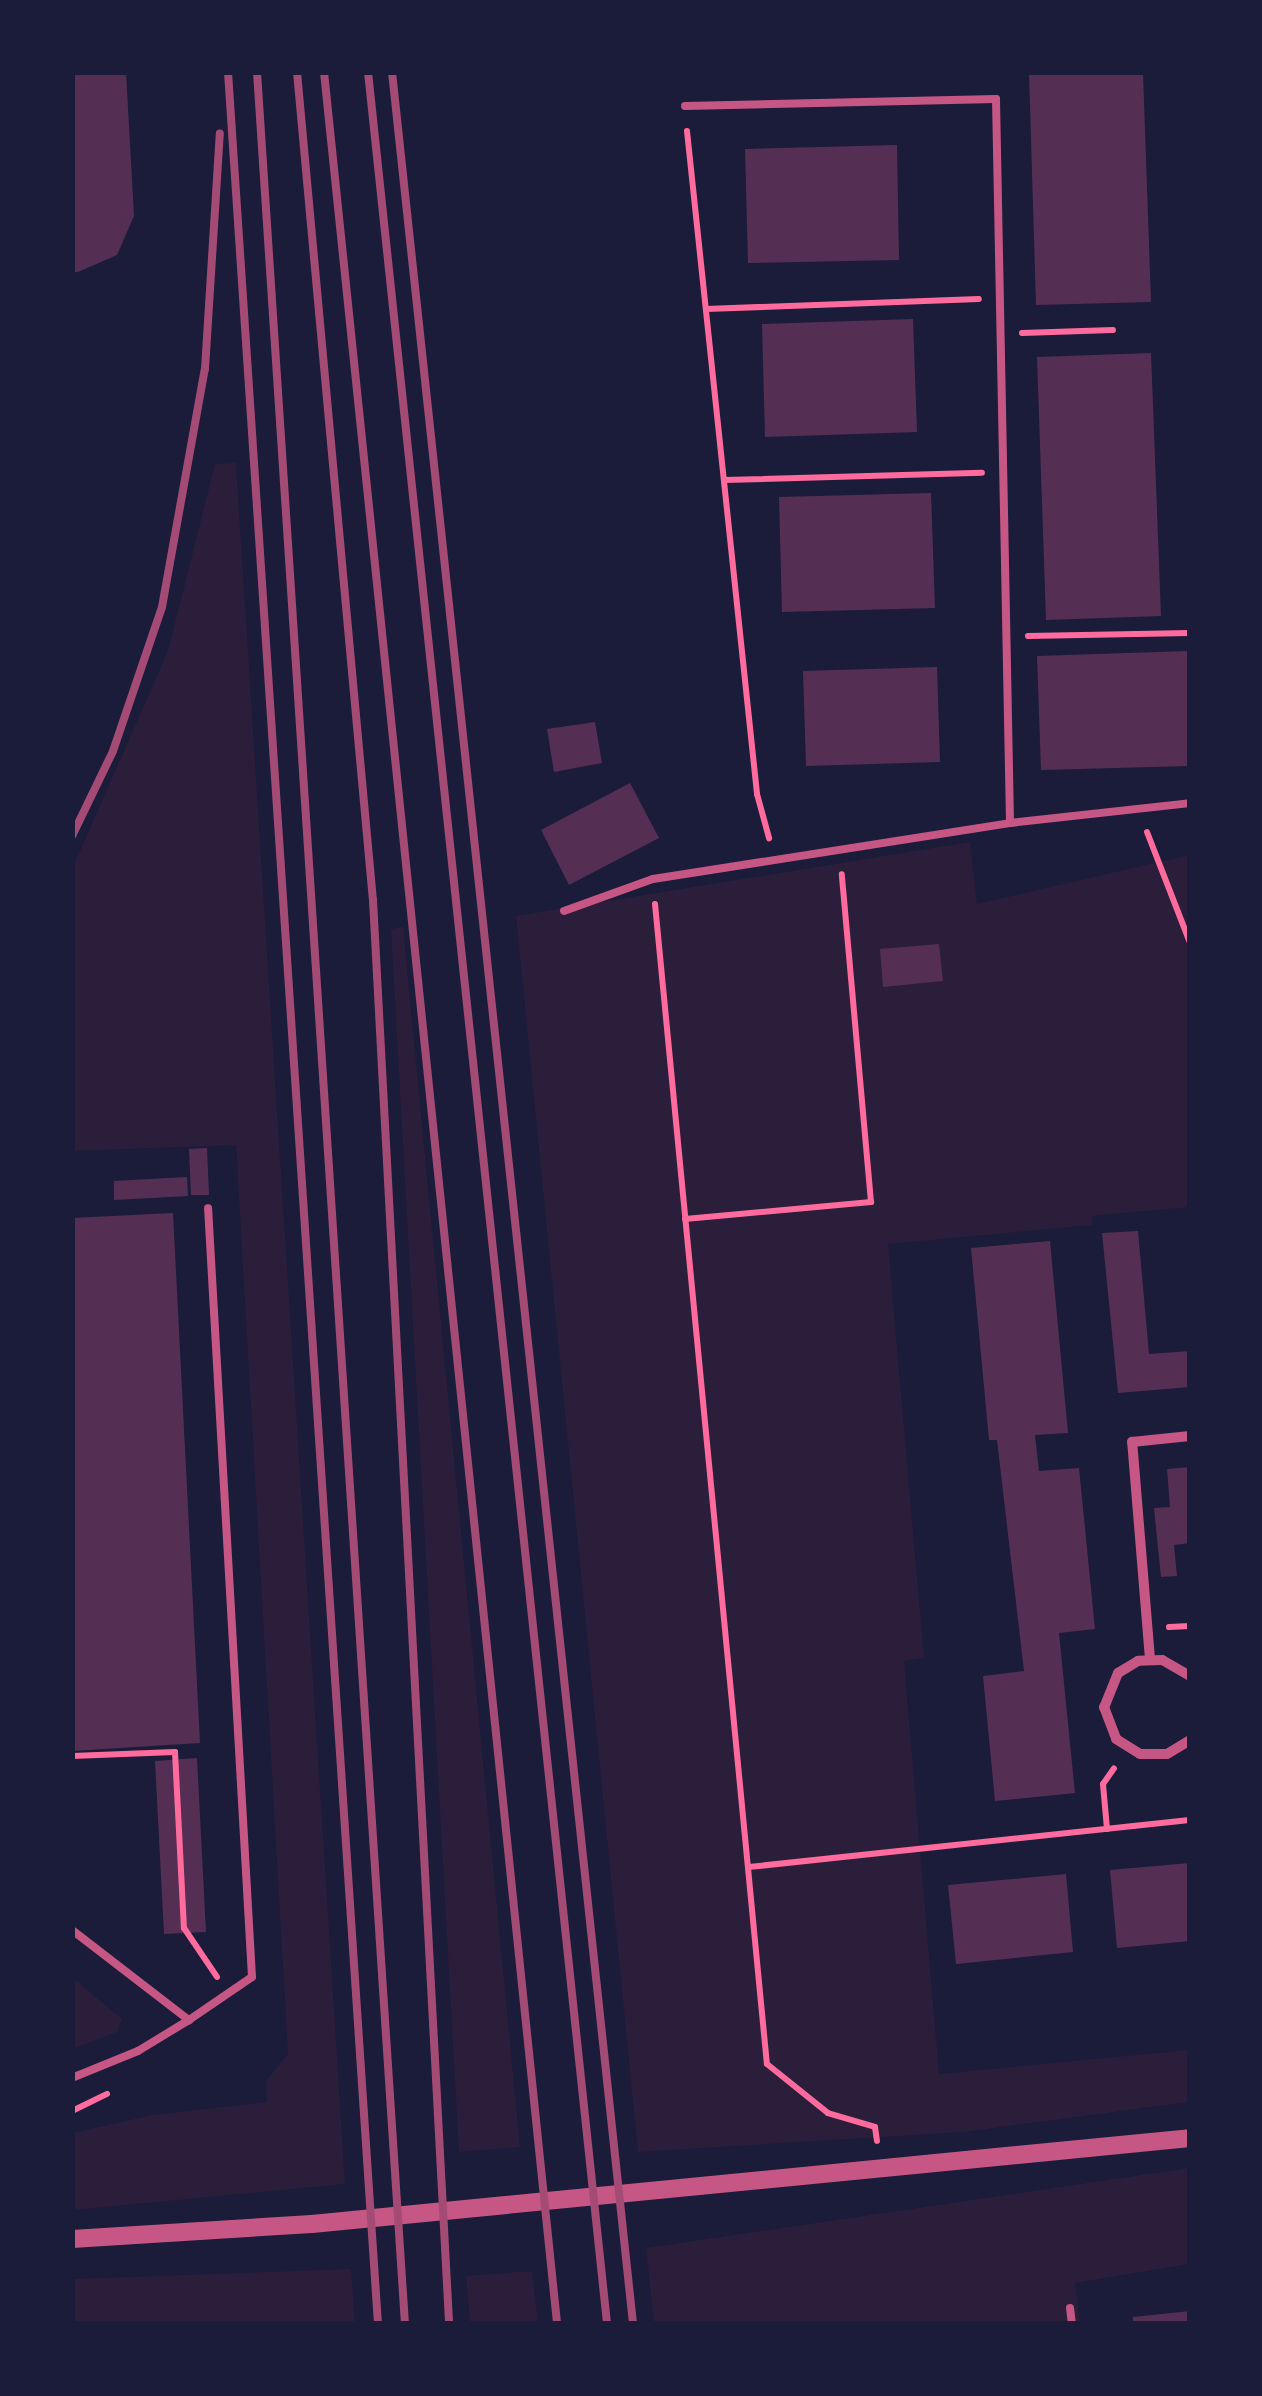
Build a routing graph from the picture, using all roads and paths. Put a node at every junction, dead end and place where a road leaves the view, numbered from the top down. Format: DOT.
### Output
graph roads {
  1 [pos="685,106"];
  2 [pos="1000,298"];
  3 [pos="706,308"];
  4 [pos="1113,330"];
  5 [pos="1000,334"];
  6 [pos="1004,472"];
  7 [pos="724,480"];
  8 [pos="1190,633"];
  9 [pos="1006,637"];
  10 [pos="1190,804"];
  11 [pos="1142,811"];
  12 [pos="1010,823"];
  13 [pos="839,848"];
  14 [pos="775,858"];
  15 [pos="653,879"];
  16 [pos="564,911"];
  17 [pos="1190,943"];
  18 [pos="208,1208"];
  19 [pos="685,1220"];
  20 [pos="1190,1436"];
  21 [pos="1150,1659"];
  22 [pos="1190,1676"];
  23 [pos="1190,1740"];
  24 [pos="1127,1749"];
  25 [pos="72,1756"];
  26 [pos="1190,1820"];
  27 [pos="1107,1828"];
  28 [pos="749,1866"];
  29 [pos="72,1930"];
  30 [pos="228,1993"];
  31 [pos="188,2020"];
  32 [pos="72,2078"];
  33 [pos="120,2088"];
  34 [pos="72,2111"];
  35 [pos="875,2127"];
  36 [pos="1190,2138"];
  37 [pos="72,2239"];
  38 [pos="1070,2308"];
  39 [pos="1072,2324"];
  1 -- 2 [label="lane"];
  1 -- 3 [label="path"];
  2 -- 3 [label="path"];
  2 -- 5 [label="lane"];
  3 -- 7 [label="path"];
  4 -- 5 [label="path"];
  5 -- 6 [label="lane"];
  6 -- 7 [label="path"];
  6 -- 9 [label="lane"];
  7 -- 14 [label="path"];
  8 -- 9 [label="path"];
  9 -- 12 [label="lane"];
  10 -- 11 [label="lane"];
  11 -- 12 [label="lane"];
  11 -- 17 [label="path"];
  12 -- 13 [label="lane"];
  13 -- 14 [label="lane"];
  13 -- 19 [label="path"];
  14 -- 15 [label="lane"];
  15 -- 16 [label="lane"];
  15 -- 19 [label="path"];
  18 -- 30 [label="lane"];
  19 -- 28 [label="path"];
  20 -- 21 [label="street"];
  21 -- 22 [label="street"];
  21 -- 24 [label="street"];
  23 -- 24 [label="street"];
  24 -- 27 [label="path"];
  25 -- 30 [label="path"];
  26 -- 27 [label="path"];
  27 -- 28 [label="path"];
  28 -- 35 [label="path"];
  29 -- 31 [label="lane"];
  30 -- 31 [label="lane"];
  31 -- 32 [label="lane"];
  33 -- 34 [label="path"];
  36 -- 37 [label="street"];
  38 -- 39 [label="lane"];
}
